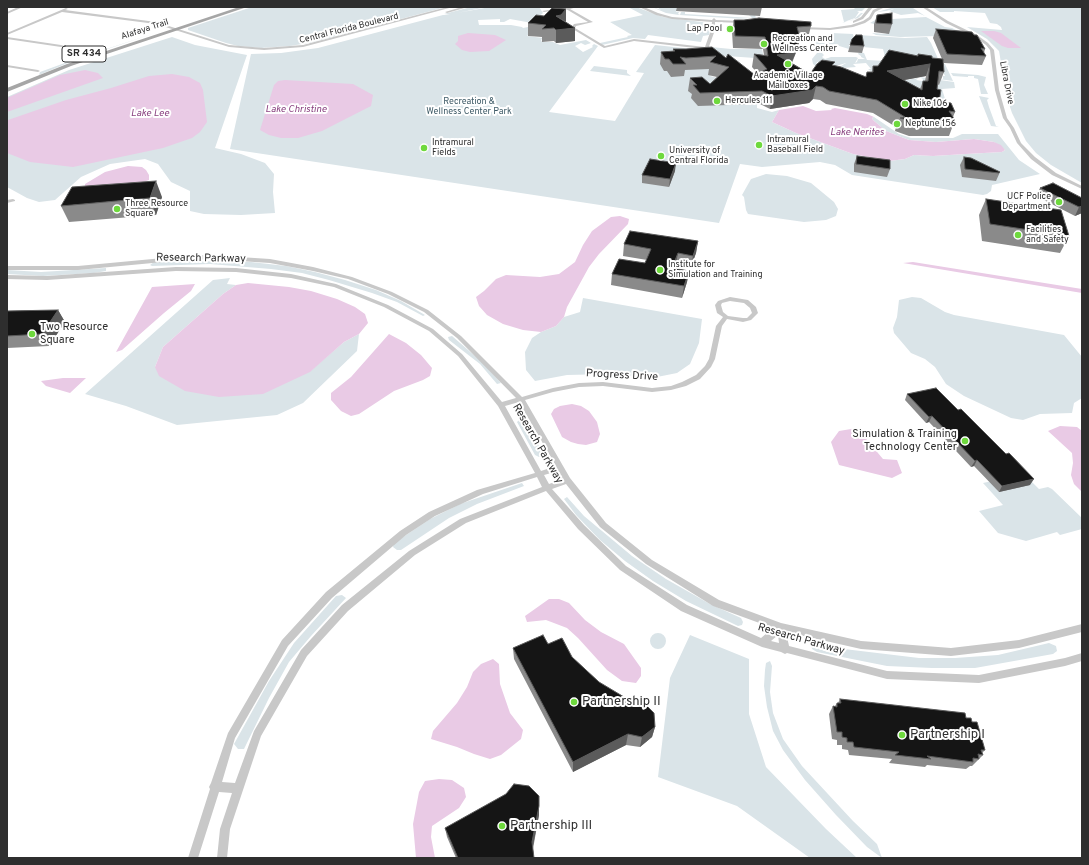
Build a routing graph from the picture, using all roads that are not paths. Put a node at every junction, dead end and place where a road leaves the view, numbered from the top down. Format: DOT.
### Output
graph roads {
  1 [pos="21,7"];
  2 [pos="71,7"];
  3 [pos="231,7"];
  4 [pos="244,7"];
  5 [pos="451,7"];
  6 [pos="466,7"];
  7 [pos="575,7"];
  8 [pos="641,7"];
  9 [pos="649,7"];
  10 [pos="871,7"];
  11 [pos="883,7"];
  12 [pos="924,7"];
  13 [pos="543,9"];
  14 [pos="568,9"];
  15 [pos="62,11"];
  16 [pos="7,13"];
  17 [pos="543,15"];
  18 [pos="863,16"];
  19 [pos="870,18"];
  20 [pos="714,20"];
  21 [pos="143,21"];
  22 [pos="746,21"];
  23 [pos="169,29"];
  24 [pos="7,34"];
  25 [pos="7,38"];
  26 [pos="706,48"];
  27 [pos="88,53"];
  28 [pos="704,56"];
  29 [pos="7,66"];
  30 [pos="38,71"];
  31 [pos="7,83"];
  32 [pos="24,83"];
  33 [pos="7,90"];
  34 [pos="1082,188"];
  35 [pos="13,200"];
  36 [pos="7,202"];
  37 [pos="7,268"];
  38 [pos="7,277"];
  39 [pos="726,317"];
  40 [pos="521,399"];
  41 [pos="501,405"];
  42 [pos="559,468"];
  43 [pos="540,475"];
  44 [pos="567,480"];
  45 [pos="547,488"];
  46 [pos="781,627"];
  47 [pos="1082,628"];
  48 [pos="762,643"];
  49 [pos="784,650"];
  50 [pos="1082,656"];
  51 [pos="214,788"];
  52 [pos="239,788"];
  53 [pos="193,858"];
  54 [pos="222,858"];
  1 -- 16 [label="street"];
  2 -- 15 [label="street"];
  3 -- 23 [label="main road, Alafaya Trail / SR 434"];
  4 -- 23 [label="main road, Alafaya Trail / SR 434"];
  5 -- 23 [label="street, Central Florida Boulevard"];
  6 -- 23 [label="street, Central Florida Boulevard"];
  7 -- 14 [label="street"];
  8 -- 20 [label="street"];
  9 -- 20 [label="street"];
  10 -- 18 [label="street"];
  11 -- 19 [label="street"];
  12 -- 34 [label="street, Libra Drive"];
  13 -- 14 [label="street"];
  13 -- 17 [label="street"];
  14 -- 26 [label="street"];
  15 -- 21 [label="street, Central Florida Boulevard"];
  15 -- 24 [label="street"];
  18 -- 19 [label="street"];
  18 -- 19 [label="street"];
  20 -- 22 [label="street"];
  20 -- 26 [label="street"];
  21 -- 23 [label="street, Central Florida Boulevard"];
  21 -- 23 [label="street, Central Florida Boulevard"];
  23 -- 27 [label="main road, Alafaya Trail / SR 434"];
  23 -- 32 [label="main road, Alafaya Trail / SR 434"];
  25 -- 27 [label="street"];
  26 -- 28 [label="street"];
  27 -- 30 [label="main road, Alafaya Trail / SR 434"];
  29 -- 30 [label="street"];
  30 -- 31 [label="main road, Alafaya Trail / SR 434"];
  30 -- 32 [label="main road"];
  32 -- 33 [label="main road, Alafaya Trail / SR 434"];
  35 -- 36 [label="street"];
  37 -- 40 [label="street, Research Parkway"];
  38 -- 41 [label="street, Research Parkway"];
  39 -- 39 [label="street"];
  39 -- 40 [label="street, Progress Drive"];
  40 -- 41 [label="street, Progress Drive"];
  40 -- 42 [label="street, Research Parkway"];
  41 -- 43 [label="street, Research Parkway"];
  42 -- 43 [label="street"];
  42 -- 44 [label="street, Research Parkway"];
  43 -- 45 [label="street, Research Parkway"];
  43 -- 51 [label="street"];
  44 -- 45 [label="street"];
  44 -- 46 [label="street, Research Parkway"];
  45 -- 48 [label="street, Research Parkway"];
  45 -- 52 [label="street"];
  46 -- 47 [label="street, Research Parkway"];
  46 -- 48 [label="street"];
  46 -- 49 [label="street"];
  48 -- 49 [label="street, Research Parkway"];
  49 -- 50 [label="street, Research Parkway"];
  51 -- 52 [label="street"];
  51 -- 53 [label="street"];
  52 -- 54 [label="street"];
}
